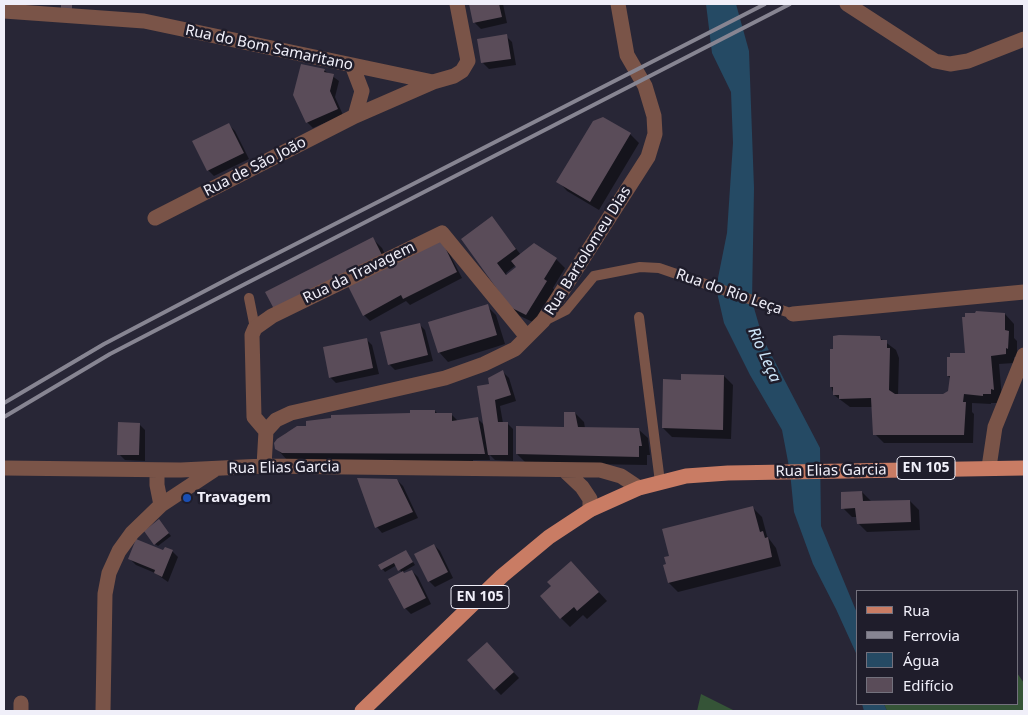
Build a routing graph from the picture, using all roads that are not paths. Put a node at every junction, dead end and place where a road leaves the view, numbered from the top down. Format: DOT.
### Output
graph roads {
  1 [pos="457,4"];
  2 [pos="618,4"];
  3 [pos="847,4"];
  4 [pos="4,12"];
  5 [pos="1024,39"];
  6 [pos="352,65"];
  7 [pos="433,82"];
  8 [pos="355,116"];
  9 [pos="155,218"];
  10 [pos="1024,292"];
  11 [pos="249,298"];
  12 [pos="794,314"];
  13 [pos="640,317"];
  14 [pos="543,322"];
  15 [pos="255,328"];
  16 [pos="527,337"];
  17 [pos="1024,356"];
  18 [pos="266,431"];
  19 [pos="264,466"];
  20 [pos="989,467"];
  21 [pos="4,468"];
  22 [pos="1024,468"];
  23 [pos="157,470"];
  24 [pos="214,470"];
  25 [pos="564,470"];
  26 [pos="660,482"];
  27 [pos="639,488"];
  28 [pos="162,505"];
  29 [pos="590,510"];
  30 [pos="103,711"];
  31 [pos="362,711"];
  1 -- 7 [label="street, Rua do Bom Samaritano"];
  2 -- 14 [label="street, Rua Bartolomeu Dias"];
  3 -- 5 [label="street"];
  4 -- 6 [label="street, Rua do Bom Samaritano"];
  6 -- 7 [label="street, Rua do Bom Samaritano"];
  6 -- 8 [label="street"];
  7 -- 8 [label="street, Rua de São João"];
  8 -- 9 [label="street, Rua de São João"];
  10 -- 12 [label="street, Rua do Rio Leça"];
  11 -- 15 [label="lane"];
  12 -- 14 [label="lane, Rua do Rio Leça"];
  13 -- 26 [label="lane"];
  14 -- 16 [label="street, Rua Bartolomeu Dias"];
  15 -- 16 [label="street, Rua da Travagem"];
  15 -- 18 [label="street"];
  16 -- 18 [label="street, Rua Bartolomeu Dias"];
  17 -- 20 [label="street"];
  18 -- 19 [label="street"];
  19 -- 24 [label="street, Rua Elias Garcia"];
  19 -- 25 [label="street, Rua Elias Garcia"];
  20 -- 22 [label="main road, Rua Elias Garcia / EN 105"];
  20 -- 26 [label="main road, Rua Elias Garcia / EN 105"];
  21 -- 23 [label="street, Rua Elias Garcia"];
  23 -- 24 [label="street, Rua Elias Garcia"];
  23 -- 28 [label="street"];
  24 -- 28 [label="street"];
  25 -- 27 [label="street, Rua Elias Garcia"];
  25 -- 29 [label="street"];
  26 -- 27 [label="main road, Rua Elias Garcia / EN 105"];
  27 -- 29 [label="main road, Rua Elias Garcia / EN 105"];
  28 -- 30 [label="street"];
  29 -- 31 [label="main road, EN 105"];
}
